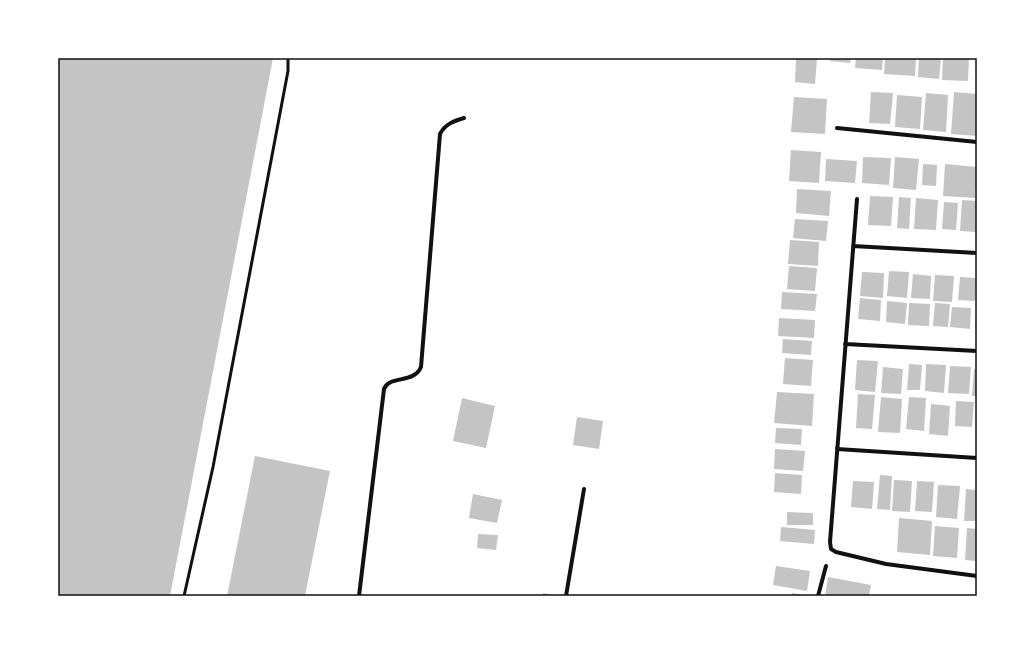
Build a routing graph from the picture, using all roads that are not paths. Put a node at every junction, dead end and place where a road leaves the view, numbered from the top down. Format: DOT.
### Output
graph roads {
  1 [pos="288,58"];
  2 [pos="464,118"];
  3 [pos="837,128"];
  4 [pos="977,142"];
  5 [pos="856,199"];
  6 [pos="853,246"];
  7 [pos="977,254"];
  8 [pos="845,344"];
  9 [pos="977,351"];
  10 [pos="837,447"];
  11 [pos="977,458"];
  12 [pos="584,489"];
  13 [pos="826,566"];
  14 [pos="977,576"];
  15 [pos="184,596"];
  16 [pos="358,596"];
  17 [pos="566,596"];
  18 [pos="818,596"];
  1 -- 15 [label="lane"];
  2 -- 16 [label="street"];
  3 -- 4 [label="street"];
  5 -- 6 [label="street"];
  6 -- 7 [label="street"];
  6 -- 8 [label="street"];
  8 -- 9 [label="street"];
  8 -- 10 [label="street"];
  10 -- 11 [label="street"];
  10 -- 14 [label="street"];
  12 -- 17 [label="street"];
  13 -- 18 [label="street"];
}
